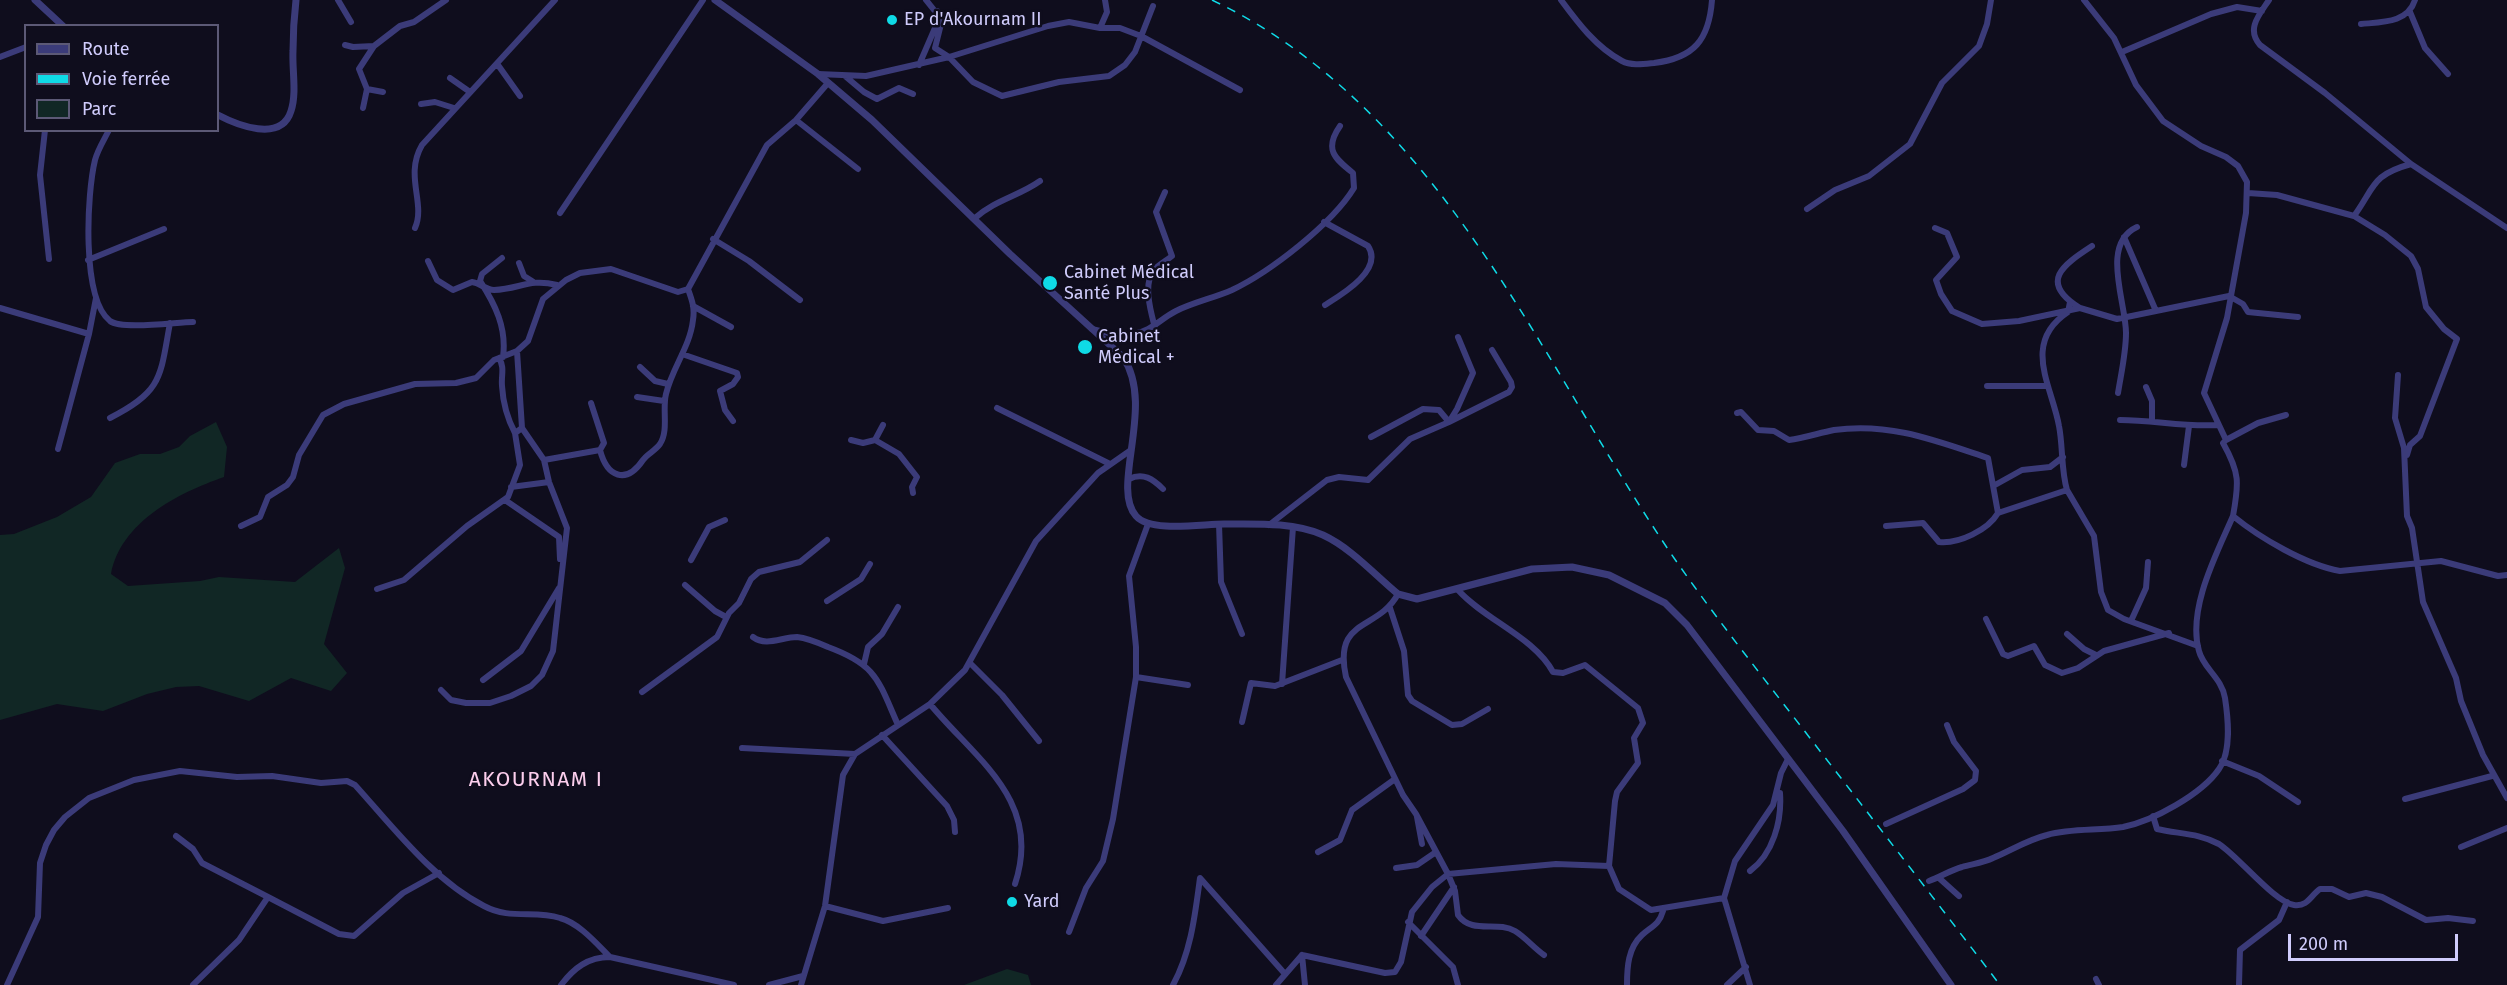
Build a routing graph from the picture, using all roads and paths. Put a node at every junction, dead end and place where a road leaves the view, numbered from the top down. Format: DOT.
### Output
graph roads {
  1 [pos="35,0"];
  2 [pos="296,0"];
  3 [pos="338,0"];
  4 [pos="446,0"];
  5 [pos="555,0"];
  6 [pos="703,0"];
  7 [pos="926,0"];
  8 [pos="1105,0"];
  9 [pos="1561,0"];
  10 [pos="1712,0"];
  11 [pos="1991,0"];
  12 [pos="2084,0"];
  13 [pos="2269,0"];
  14 [pos="2415,0"];
  15 [pos="718,1"];
  16 [pos="1153,6"];
  17 [pos="937,11"];
  18 [pos="2262,11"];
  19 [pos="2410,12"];
  20 [pos="351,22"];
  21 [pos="60,24"];
  22 [pos="2361,24"];
  23 [pos="1100,28"];
  24 [pos="1141,36"];
  25 [pos="345,45"];
  26 [pos="374,46"];
  27 [pos="24,47"];
  28 [pos="2122,52"];
  29 [pos="0,57"];
  30 [pos="949,57"];
  31 [pos="498,65"];
  32 [pos="919,65"];
  33 [pos="818,74"];
  34 [pos="2448,74"];
  35 [pos="845,76"];
  36 [pos="450,78"];
  37 [pos="828,83"];
  38 [pos="367,89"];
  39 [pos="1240,90"];
  40 [pos="383,92"];
  41 [pos="470,92"];
  42 [pos="913,94"];
  43 [pos="520,96"];
  44 [pos="421,104"];
  45 [pos="363,108"];
  46 [pos="454,108"];
  47 [pos="219,115"];
  48 [pos="796,120"];
  49 [pos="1340,126"];
  50 [pos="45,132"];
  51 [pos="108,132"];
  52 [pos="2410,164"];
  53 [pos="858,169"];
  54 [pos="1040,181"];
  55 [pos="1165,192"];
  56 [pos="2248,193"];
  57 [pos="1807,209"];
  58 [pos="560,213"];
  59 [pos="2354,216"];
  60 [pos="975,218"];
  61 [pos="1324,222"];
  62 [pos="2137,227"];
  63 [pos="415,228"];
  64 [pos="1935,228"];
  65 [pos="2507,228"];
  66 [pos="164,229"];
  67 [pos="2124,237"];
  68 [pos="713,239"];
  69 [pos="2092,246"];
  70 [pos="502,258"];
  71 [pos="49,260"];
  72 [pos="88,261"];
  73 [pos="428,261"];
  74 [pos="519,263"];
  75 [pos="532,281"];
  76 [pos="557,285"];
  77 [pos="487,288"];
  78 [pos="688,289"];
  79 [pos="2229,296"];
  80 [pos="96,297"];
  81 [pos="800,300"];
  82 [pos="2070,302"];
  83 [pos="1325,305"];
  84 [pos="693,306"];
  85 [pos="0,308"];
  86 [pos="2080,308"];
  87 [pos="2069,309"];
  88 [pos="2156,310"];
  89 [pos="2298,317"];
  90 [pos="2124,318"];
  91 [pos="193,322"];
  92 [pos="170,323"];
  93 [pos="730,327"];
  94 [pos="1155,328"];
  95 [pos="1092,329"];
  96 [pos="89,333"];
  97 [pos="1458,337"];
  98 [pos="1492,350"];
  99 [pos="517,351"];
  100 [pos="682,354"];
  101 [pos="501,357"];
  102 [pos="640,368"];
  103 [pos="2398,375"];
  104 [pos="668,384"];
  105 [pos="1987,386"];
  106 [pos="2046,386"];
  107 [pos="2146,387"];
  108 [pos="2118,393"];
  109 [pos="637,397"];
  110 [pos="664,401"];
  111 [pos="591,402"];
  112 [pos="997,408"];
  113 [pos="1737,413"];
  114 [pos="2286,415"];
  115 [pos="110,418"];
  116 [pos="2120,420"];
  117 [pos="2152,420"];
  118 [pos="733,421"];
  119 [pos="1449,422"];
  120 [pos="883,425"];
  121 [pos="2217,425"];
  122 [pos="2189,426"];
  123 [pos="522,428"];
  124 [pos="515,433"];
  125 [pos="1371,437"];
  126 [pos="851,440"];
  127 [pos="875,440"];
  128 [pos="2226,440"];
  129 [pos="58,449"];
  130 [pos="600,450"];
  131 [pos="1131,450"];
  132 [pos="2063,457"];
  133 [pos="544,460"];
  134 [pos="1110,464"];
  135 [pos="2184,465"];
  136 [pos="2404,473"];
  137 [pos="1129,479"];
  138 [pos="549,482"];
  139 [pos="1995,485"];
  140 [pos="511,487"];
  141 [pos="1163,489"];
  142 [pos="2067,490"];
  143 [pos="913,494"];
  144 [pos="504,500"];
  145 [pos="1998,513"];
  146 [pos="2233,516"];
  147 [pos="725,520"];
  148 [pos="1148,524"];
  149 [pos="1219,524"];
  150 [pos="1268,525"];
  151 [pos="241,526"];
  152 [pos="1886,526"];
  153 [pos="1293,527"];
  154 [pos="568,536"];
  155 [pos="559,537"];
  156 [pos="827,540"];
  157 [pos="691,560"];
  158 [pos="2148,562"];
  159 [pos="870,564"];
  160 [pos="2416,564"];
  161 [pos="2507,575"];
  162 [pos="561,581"];
  163 [pos="685,585"];
  164 [pos="377,589"];
  165 [pos="1458,590"];
  166 [pos="1398,594"];
  167 [pos="827,602"];
  168 [pos="898,607"];
  169 [pos="1390,608"];
  170 [pos="726,617"];
  171 [pos="1986,619"];
  172 [pos="2131,621"];
  173 [pos="2169,633"];
  174 [pos="1242,634"];
  175 [pos="2067,634"];
  176 [pos="753,637"];
  177 [pos="2198,646"];
  178 [pos="2096,655"];
  179 [pos="1342,660"];
  180 [pos="970,663"];
  181 [pos="864,664"];
  182 [pos="1136,677"];
  183 [pos="483,680"];
  184 [pos="1282,684"];
  185 [pos="1188,685"];
  186 [pos="441,690"];
  187 [pos="642,692"];
  188 [pos="930,704"];
  189 [pos="1488,709"];
  190 [pos="1242,722"];
  191 [pos="898,725"];
  192 [pos="1947,725"];
  193 [pos="882,735"];
  194 [pos="1039,741"];
  195 [pos="742,748"];
  196 [pos="855,754"];
  197 [pos="1788,759"];
  198 [pos="2222,761"];
  199 [pos="2492,776"];
  200 [pos="1395,779"];
  201 [pos="1779,783"];
  202 [pos="2507,798"];
  203 [pos="2405,800"];
  204 [pos="2298,802"];
  205 [pos="1416,814"];
  206 [pos="2153,816"];
  207 [pos="1886,824"];
  208 [pos="2507,828"];
  209 [pos="955,831"];
  210 [pos="176,836"];
  211 [pos="1422,844"];
  212 [pos="2461,847"];
  213 [pos="1318,852"];
  214 [pos="1436,852"];
  215 [pos="1609,866"];
  216 [pos="1396,867"];
  217 [pos="1750,871"];
  218 [pos="439,873"];
  219 [pos="1448,874"];
  220 [pos="1939,878"];
  221 [pos="1929,881"];
  222 [pos="1016,884"];
  223 [pos="1454,886"];
  224 [pos="1959,896"];
  225 [pos="268,897"];
  226 [pos="1724,898"];
  227 [pos="2287,902"];
  228 [pos="825,906"];
  229 [pos="948,908"];
  230 [pos="1663,911"];
  231 [pos="2473,921"];
  232 [pos="1408,922"];
  233 [pos="1069,932"];
  234 [pos="1421,936"];
  235 [pos="1302,955"];
  236 [pos="1544,955"];
  237 [pos="610,957"];
  238 [pos="1746,967"];
  239 [pos="1286,974"];
  240 [pos="803,976"];
  241 [pos="7,985"];
  242 [pos="193,985"];
  243 [pos="561,985"];
  244 [pos="734,985"];
  245 [pos="769,985"];
  246 [pos="801,985"];
  247 [pos="1173,985"];
  248 [pos="1276,985"];
  249 [pos="1305,985"];
  250 [pos="1458,985"];
  251 [pos="1627,985"];
  252 [pos="1727,985"];
  253 [pos="1750,985"];
  254 [pos="1951,985"];
  255 [pos="2239,985"];
  1 -- 21 [label="street"];
  2 -- 47 [label="street"];
  3 -- 20 [label="street"];
  4 -- 26 [label="street"];
  5 -- 31 [label="street"];
  6 -- 58 [label="street"];
  7 -- 17 [label="street"];
  8 -- 23 [label="street"];
  9 -- 10 [label="street"];
  11 -- 57 [label="street"];
  12 -- 28 [label="street"];
  13 -- 18 [label="street"];
  14 -- 19 [label="street"];
  15 -- 33 [label="street"];
  16 -- 24 [label="street"];
  17 -- 30 [label="street"];
  17 -- 32 [label="street"];
  18 -- 28 [label="street"];
  18 -- 52 [label="street"];
  19 -- 22 [label="street"];
  19 -- 34 [label="street"];
  23 -- 24 [label="street"];
  23 -- 30 [label="street"];
  24 -- 30 [label="street"];
  24 -- 39 [label="street"];
  25 -- 26 [label="street"];
  26 -- 38 [label="street"];
  27 -- 29 [label="street"];
  28 -- 56 [label="street"];
  30 -- 32 [label="street"];
  31 -- 41 [label="street"];
  31 -- 43 [label="street"];
  32 -- 35 [label="street"];
  33 -- 35 [label="street"];
  33 -- 37 [label="street"];
  35 -- 42 [label="street"];
  36 -- 41 [label="street"];
  37 -- 48 [label="street"];
  37 -- 60 [label="street"];
  38 -- 40 [label="street"];
  38 -- 45 [label="street"];
  41 -- 46 [label="street"];
  44 -- 46 [label="street"];
  46 -- 63 [label="street"];
  48 -- 53 [label="street"];
  48 -- 68 [label="street"];
  49 -- 61 [label="street"];
  50 -- 71 [label="street"];
  51 -- 72 [label="street"];
  52 -- 59 [label="street"];
  52 -- 65 [label="street"];
  54 -- 60 [label="street"];
  55 -- 94 [label="street"];
  56 -- 59 [label="street"];
  56 -- 79 [label="street"];
  59 -- 136 [label="street"];
  60 -- 95 [label="street"];
  61 -- 83 [label="street"];
  61 -- 94 [label="street"];
  62 -- 67 [label="street"];
  64 -- 87 [label="street"];
  66 -- 72 [label="street"];
  67 -- 88 [label="street"];
  67 -- 90 [label="street"];
  68 -- 78 [label="street"];
  68 -- 81 [label="street"];
  69 -- 82 [label="street"];
  70 -- 77 [label="street"];
  72 -- 80 [label="street"];
  73 -- 77 [label="street"];
  74 -- 75 [label="street"];
  75 -- 76 [label="street"];
  75 -- 77 [label="street"];
  76 -- 78 [label="street"];
  76 -- 99 [label="street"];
  77 -- 101 [label="street"];
  78 -- 84 [label="street"];
  79 -- 88 [label="street"];
  79 -- 89 [label="street"];
  79 -- 121 [label="street"];
  80 -- 92 [label="street"];
  80 -- 96 [label="street"];
  82 -- 86 [label="street"];
  82 -- 87 [label="street"];
  84 -- 93 [label="street"];
  84 -- 100 [label="street"];
  85 -- 96 [label="street"];
  86 -- 87 [label="street"];
  86 -- 90 [label="street"];
  87 -- 106 [label="street"];
  88 -- 90 [label="street"];
  90 -- 108 [label="street"];
  91 -- 92 [label="street"];
  92 -- 115 [label="street"];
  94 -- 95 [label="street"];
  95 -- 131 [label="street"];
  96 -- 129 [label="street"];
  97 -- 119 [label="street"];
  98 -- 119 [label="street"];
  99 -- 101 [label="street"];
  99 -- 123 [label="street"];
  100 -- 104 [label="street"];
  100 -- 118 [label="street"];
  101 -- 124 [label="street"];
  101 -- 151 [label="street"];
  102 -- 104 [label="street"];
  103 -- 136 [label="street"];
  104 -- 110 [label="street"];
  105 -- 106 [label="street"];
  106 -- 132 [label="street"];
  107 -- 117 [label="street"];
  109 -- 110 [label="street"];
  110 -- 130 [label="street"];
  111 -- 130 [label="street"];
  112 -- 134 [label="street"];
  113 -- 139 [label="street"];
  114 -- 128 [label="street"];
  116 -- 117 [label="street"];
  117 -- 122 [label="street"];
  119 -- 125 [label="street"];
  119 -- 150 [label="street"];
  120 -- 127 [label="street"];
  121 -- 122 [label="street"];
  121 -- 128 [label="street"];
  122 -- 135 [label="street"];
  123 -- 124 [label="street"];
  123 -- 133 [label="street"];
  124 -- 140 [label="street"];
  126 -- 127 [label="street"];
  127 -- 143 [label="street"];
  128 -- 146 [label="street"];
  130 -- 133 [label="street"];
  131 -- 134 [label="street"];
  131 -- 137 [label="street"];
  132 -- 139 [label="street"];
  132 -- 142 [label="street"];
  133 -- 138 [label="street"];
  134 -- 180 [label="street"];
  136 -- 160 [label="street"];
  137 -- 141 [label="street"];
  137 -- 148 [label="street"];
  138 -- 140 [label="street"];
  138 -- 154 [label="street"];
  139 -- 145 [label="street"];
  140 -- 144 [label="street"];
  142 -- 145 [label="street"];
  142 -- 172 [label="street"];
  144 -- 155 [label="street"];
  144 -- 164 [label="street"];
  145 -- 152 [label="street"];
  146 -- 160 [label="street"];
  146 -- 177 [label="street"];
  147 -- 157 [label="street"];
  148 -- 149 [label="street"];
  148 -- 182 [label="street"];
  149 -- 150 [label="street"];
  149 -- 174 [label="street"];
  150 -- 153 [label="street"];
  153 -- 166 [label="street"];
  153 -- 184 [label="street"];
  154 -- 155 [label="street"];
  154 -- 162 [label="street"];
  155 -- 162 [label="street"];
  156 -- 170 [label="street"];
  158 -- 172 [label="street"];
  159 -- 167 [label="street"];
  160 -- 161 [label="street"];
  160 -- 199 [label="street"];
  162 -- 183 [label="street"];
  162 -- 186 [label="street"];
  163 -- 170 [label="street"];
  165 -- 166 [label="street"];
  165 -- 197 [label="street"];
  165 -- 215 [label="street"];
  166 -- 169 [label="street"];
  168 -- 181 [label="street"];
  169 -- 179 [label="street"];
  169 -- 189 [label="street"];
  170 -- 187 [label="street"];
  171 -- 178 [label="street"];
  172 -- 173 [label="street"];
  173 -- 177 [label="street"];
  173 -- 178 [label="street"];
  175 -- 178 [label="street"];
  176 -- 181 [label="street"];
  177 -- 198 [label="street"];
  179 -- 184 [label="street"];
  179 -- 200 [label="street"];
  180 -- 188 [label="street"];
  180 -- 194 [label="street"];
  181 -- 191 [label="street"];
  182 -- 185 [label="street"];
  182 -- 233 [label="street"];
  184 -- 190 [label="street"];
  188 -- 191 [label="street"];
  188 -- 222 [label="street"];
  191 -- 193 [label="street"];
  192 -- 207 [label="street"];
  193 -- 196 [label="street"];
  193 -- 209 [label="street"];
  195 -- 196 [label="street"];
  196 -- 228 [label="street"];
  197 -- 201 [label="street"];
  197 -- 254 [label="street"];
  198 -- 204 [label="street"];
  198 -- 206 [label="street"];
  199 -- 202 [label="street"];
  199 -- 203 [label="street"];
  200 -- 205 [label="street"];
  200 -- 213 [label="street"];
  201 -- 217 [label="street"];
  201 -- 226 [label="street"];
  205 -- 211 [label="street"];
  205 -- 214 [label="street"];
  206 -- 220 [label="street"];
  206 -- 227 [label="street"];
  208 -- 212 [label="street"];
  210 -- 225 [label="street"];
  214 -- 216 [label="street"];
  214 -- 219 [label="street"];
  215 -- 219 [label="street"];
  215 -- 230 [label="street"];
  218 -- 225 [label="street"];
  218 -- 237 [label="street"];
  218 -- 241 [label="street"];
  219 -- 223 [label="street"];
  219 -- 232 [label="street"];
  220 -- 221 [label="street"];
  220 -- 224 [label="street"];
  223 -- 234 [label="street"];
  223 -- 236 [label="street"];
  225 -- 242 [label="street"];
  226 -- 230 [label="street"];
  226 -- 238 [label="street"];
  227 -- 231 [label="street"];
  227 -- 255 [label="street"];
  228 -- 229 [label="street"];
  228 -- 240 [label="street"];
  230 -- 251 [label="street"];
  232 -- 234 [label="street"];
  232 -- 235 [label="street"];
  234 -- 250 [label="street"];
  235 -- 239 [label="street"];
  235 -- 249 [label="street"];
  237 -- 243 [label="street"];
  237 -- 244 [label="street"];
  238 -- 252 [label="street"];
  238 -- 253 [label="street"];
  239 -- 247 [label="street"];
  239 -- 248 [label="street"];
  240 -- 245 [label="street"];
  240 -- 246 [label="street"];
}
